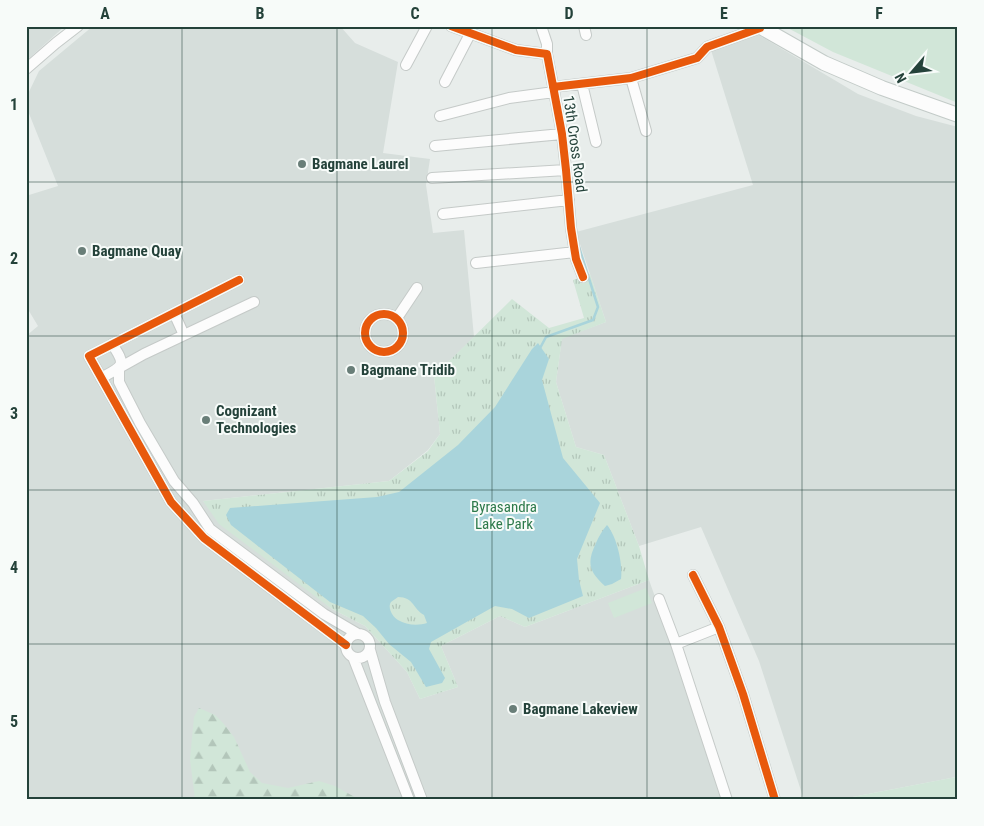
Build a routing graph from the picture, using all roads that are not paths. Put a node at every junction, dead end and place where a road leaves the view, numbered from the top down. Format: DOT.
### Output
graph roads {
  1 [pos="78,26"];
  2 [pos="427,26"];
  3 [pos="451,26"];
  4 [pos="542,26"];
  5 [pos="760,27"];
  6 [pos="470,34"];
  7 [pos="547,54"];
  8 [pos="406,65"];
  9 [pos="26,69"];
  10 [pos="631,78"];
  11 [pos="445,82"];
  12 [pos="582,84"];
  13 [pos="554,90"];
  14 [pos="958,115"];
  15 [pos="440,116"];
  16 [pos="646,131"];
  17 [pos="562,134"];
  18 [pos="596,142"];
  19 [pos="435,146"];
  20 [pos="566,170"];
  21 [pos="432,178"];
  22 [pos="569,200"];
  23 [pos="443,214"];
  24 [pos="575,252"];
  25 [pos="476,262"];
  26 [pos="583,277"];
  27 [pos="239,280"];
  28 [pos="417,288"];
  29 [pos="254,302"];
  30 [pos="174,313"];
  31 [pos="397,318"];
  32 [pos="184,335"];
  33 [pos="112,344"];
  34 [pos="119,368"];
  35 [pos="101,378"];
  36 [pos="694,576"];
  37 [pos="659,599"];
  38 [pos="719,627"];
  39 [pos="358,634"];
  40 [pos="676,644"];
  41 [pos="346,645"];
  42 [pos="370,650"];
  43 [pos="353,657"];
  44 [pos="409,800"];
  45 [pos="422,800"];
  46 [pos="727,800"];
  47 [pos="775,800"];
  1 -- 9 [label="street"];
  2 -- 8 [label="street"];
  3 -- 6 [label="street"];
  4 -- 7 [label="street, 13th Cross Road"];
  5 -- 10 [label="street"];
  5 -- 14 [label="main road"];
  6 -- 7 [label="street"];
  6 -- 11 [label="street"];
  7 -- 13 [label="street, 13th Cross Road"];
  10 -- 12 [label="street"];
  10 -- 16 [label="street"];
  12 -- 13 [label="street"];
  12 -- 18 [label="street"];
  13 -- 15 [label="street"];
  13 -- 17 [label="street, 13th Cross Road"];
  17 -- 19 [label="street"];
  17 -- 20 [label="street, 13th Cross Road"];
  20 -- 21 [label="street"];
  20 -- 22 [label="street, 13th Cross Road"];
  22 -- 23 [label="street"];
  22 -- 24 [label="street, 13th Cross Road"];
  24 -- 25 [label="street"];
  24 -- 26 [label="street, 13th Cross Road"];
  27 -- 30 [label="street"];
  28 -- 31 [label="street"];
  29 -- 32 [label="street"];
  30 -- 32 [label="street"];
  30 -- 33 [label="street"];
  32 -- 34 [label="street"];
  33 -- 34 [label="street"];
  33 -- 35 [label="street"];
  34 -- 35 [label="street"];
  34 -- 39 [label="street"];
  35 -- 41 [label="street"];
  36 -- 38 [label="street"];
  37 -- 40 [label="street"];
  38 -- 40 [label="street"];
  38 -- 47 [label="street"];
  39 -- 41 [label="street"];
  39 -- 42 [label="street"];
  40 -- 46 [label="street"];
  41 -- 43 [label="street"];
  42 -- 43 [label="street"];
  42 -- 45 [label="street"];
  43 -- 44 [label="street"];
}
